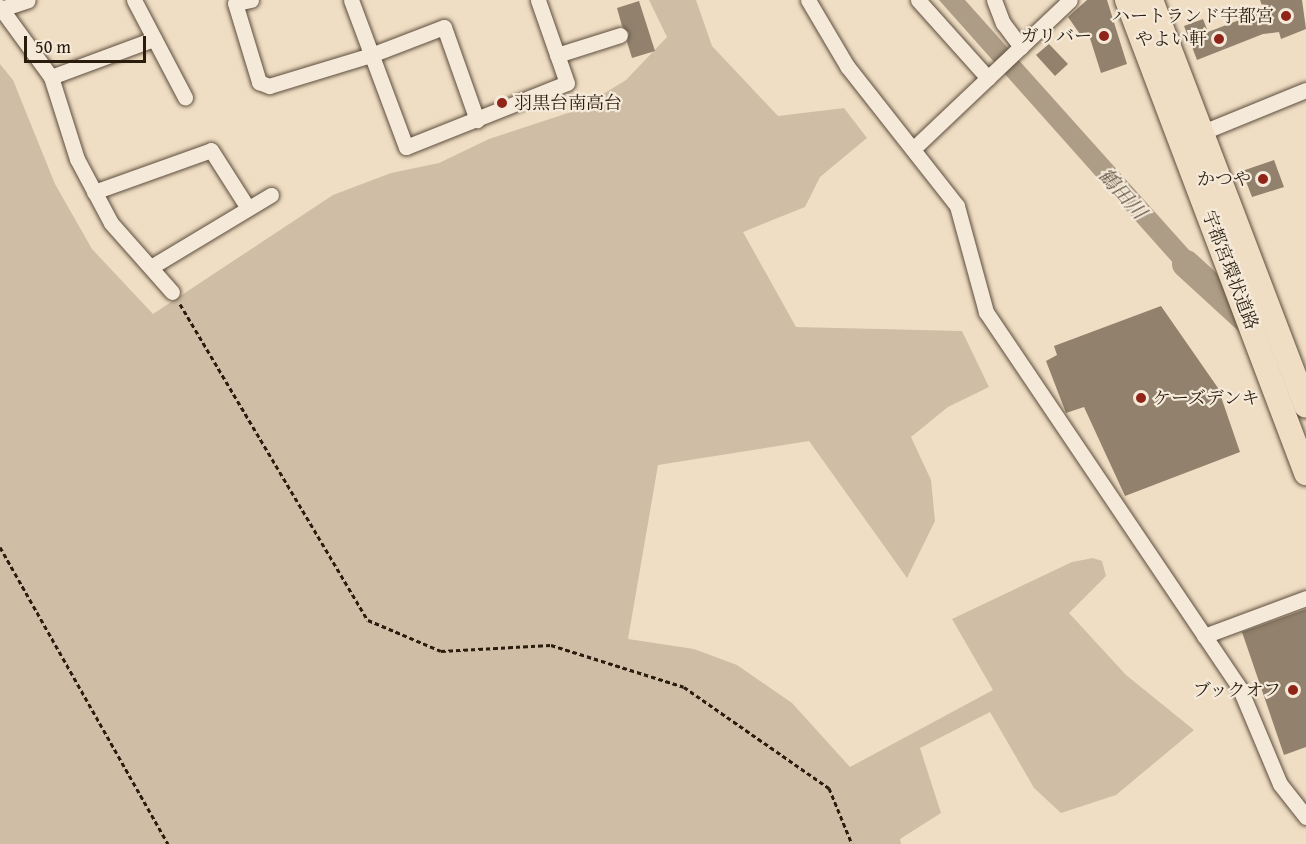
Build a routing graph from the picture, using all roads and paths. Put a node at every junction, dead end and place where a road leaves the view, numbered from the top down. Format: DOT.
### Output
graph roads {
  1 [pos="28,0"];
  2 [pos="134,0"];
  3 [pos="250,0"];
  4 [pos="351,0"];
  5 [pos="538,0"];
  6 [pos="808,0"];
  7 [pos="918,0"];
  8 [pos="994,0"];
  9 [pos="1070,0"];
  10 [pos="1127,0"];
  11 [pos="1151,0"];
  12 [pos="1,8"];
  13 [pos="620,35"];
  14 [pos="154,39"];
  15 [pos="1021,47"];
  16 [pos="371,55"];
  17 [pos="558,56"];
  18 [pos="51,77"];
  19 [pos="988,78"];
  20 [pos="1306,90"];
  21 [pos="185,97"];
  22 [pos="477,120"];
  23 [pos="1203,132"];
  24 [pos="913,149"];
  25 [pos="94,192"];
  26 [pos="271,195"];
  27 [pos="248,208"];
  28 [pos="151,267"];
  29 [pos="172,292"];
  30 [pos="1305,401"];
  31 [pos="1306,474"];
  32 [pos="0,547"];
  33 [pos="1306,598"];
  34 [pos="1204,636"];
  35 [pos="1306,818"];
  36 [pos="168,844"];
  37 [pos="852,844"];
  1 -- 12 [label="street"];
  2 -- 14 [label="street"];
  3 -- 16 [label="street"];
  4 -- 16 [label="street"];
  5 -- 17 [label="street"];
  6 -- 24 [label="street"];
  7 -- 19 [label="street"];
  8 -- 15 [label="street"];
  9 -- 15 [label="street"];
  10 -- 31 [label="main road, 宇都宮環状道路"];
  11 -- 23 [label="main road, 宇都宮環状道路"];
  12 -- 18 [label="street"];
  13 -- 17 [label="street"];
  14 -- 18 [label="street"];
  14 -- 21 [label="street"];
  15 -- 19 [label="street"];
  16 -- 22 [label="street"];
  16 -- 22 [label="street"];
  17 -- 22 [label="street"];
  18 -- 25 [label="street"];
  19 -- 24 [label="street"];
  20 -- 23 [label="street"];
  23 -- 30 [label="main road, 宇都宮環状道路"];
  24 -- 34 [label="street"];
  25 -- 27 [label="street"];
  25 -- 28 [label="street"];
  26 -- 27 [label="street"];
  27 -- 28 [label="street"];
  28 -- 29 [label="street"];
  29 -- 37 [label="path"];
  32 -- 36 [label="path"];
  33 -- 34 [label="street"];
  34 -- 35 [label="street"];
}
